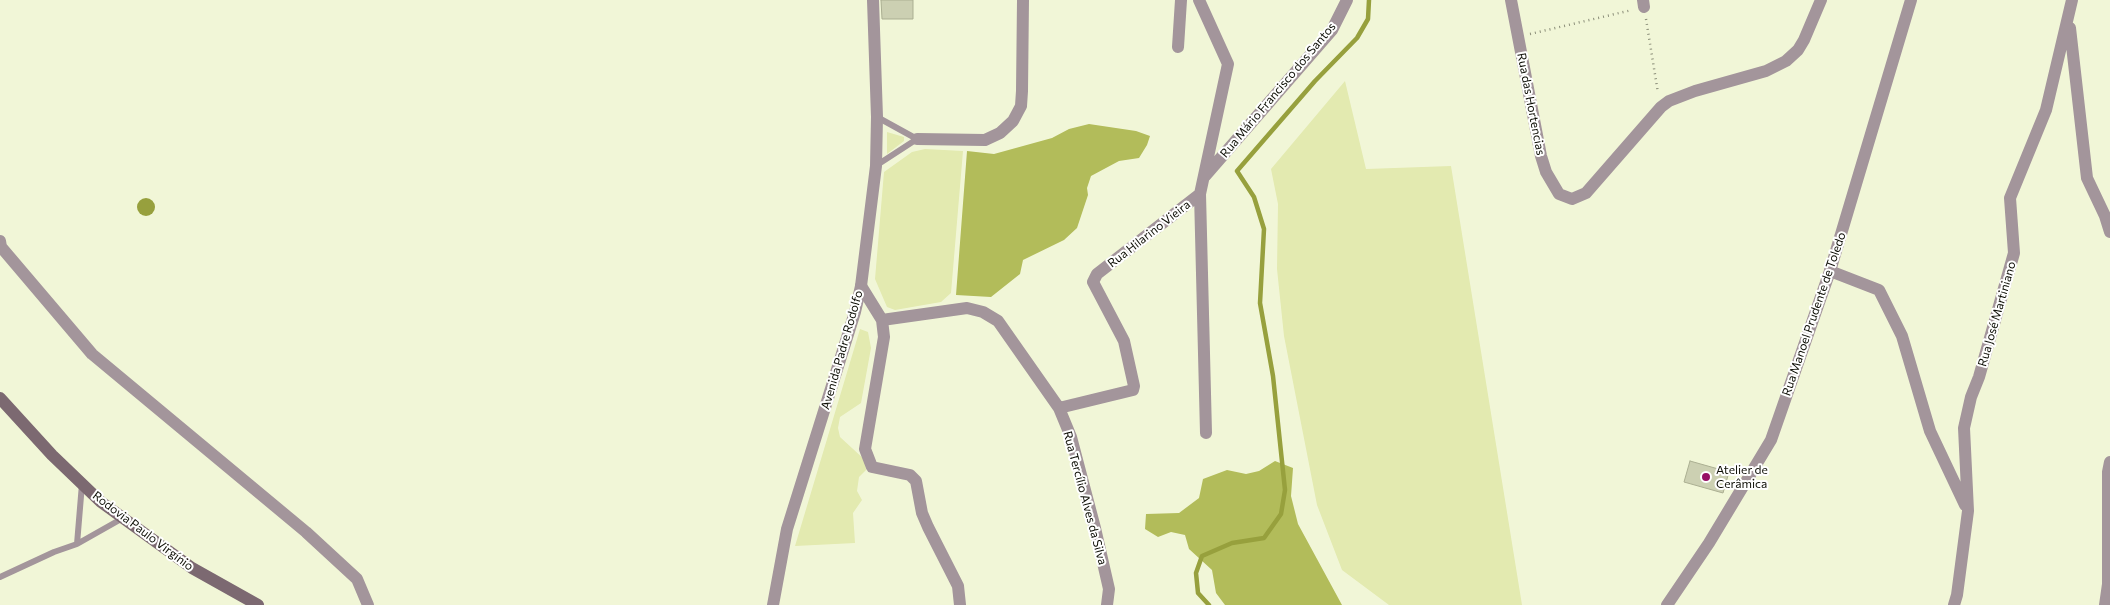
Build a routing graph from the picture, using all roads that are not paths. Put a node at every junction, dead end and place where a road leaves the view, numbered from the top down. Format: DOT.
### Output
graph roads {
  1 [pos="873,0"];
  2 [pos="1023,0"];
  3 [pos="1180,0"];
  4 [pos="1199,0"];
  5 [pos="1348,0"];
  6 [pos="1511,0"];
  7 [pos="1821,0"];
  8 [pos="1911,0"];
  9 [pos="2072,0"];
  10 [pos="2069,18"];
  11 [pos="1178,47"];
  12 [pos="878,117"];
  13 [pos="917,139"];
  14 [pos="876,166"];
  15 [pos="1204,177"];
  16 [pos="1200,194"];
  17 [pos="2110,232"];
  18 [pos="0,245"];
  19 [pos="1830,271"];
  20 [pos="861,286"];
  21 [pos="882,320"];
  22 [pos="0,398"];
  23 [pos="1059,408"];
  24 [pos="1206,433"];
  25 [pos="2110,462"];
  26 [pos="82,484"];
  27 [pos="1968,511"];
  28 [pos="123,518"];
  29 [pos="77,544"];
  30 [pos="0,577"];
  31 [pos="258,605"];
  32 [pos="368,605"];
  33 [pos="774,605"];
  34 [pos="960,605"];
  35 [pos="1107,605"];
  36 [pos="1667,605"];
  37 [pos="1954,605"];
  38 [pos="2105,605"];
  1 -- 12 [label="street, Avenida Padre Rodolfo"];
  2 -- 13 [label="street"];
  3 -- 11 [label="street"];
  4 -- 15 [label="street, Rua Hilarino Vieira"];
  5 -- 15 [label="street, Rua Mário Francisco dos Santos"];
  6 -- 7 [label="street, Rua das Hortencias"];
  8 -- 19 [label="street, Rua Manoel Prudente de Toledo"];
  9 -- 10 [label="street, Rua José Martiniano"];
  10 -- 17 [label="street"];
  10 -- 27 [label="street, Rua José Martiniano"];
  12 -- 13 [label="lane"];
  12 -- 14 [label="street, Avenida Padre Rodolfo"];
  13 -- 14 [label="lane"];
  14 -- 20 [label="street, Avenida Padre Rodolfo"];
  15 -- 16 [label="street, Rua Hilarino Vieira"];
  16 -- 23 [label="street, Rua Hilarino Vieira"];
  16 -- 24 [label="street"];
  18 -- 32 [label="street"];
  19 -- 27 [label="street"];
  19 -- 36 [label="street, Rua Manoel Prudente de Toledo"];
  20 -- 21 [label="street"];
  20 -- 33 [label="street, Avenida Padre Rodolfo"];
  21 -- 23 [label="street, Rua Tercílio Alves da Silva"];
  21 -- 34 [label="street"];
  22 -- 26 [label="main road, Rodovia Paulo Virgínio"];
  23 -- 35 [label="street, Rua Tercílio Alves da Silva"];
  25 -- 38 [label="street"];
  26 -- 28 [label="main road, Rodovia Paulo Virgínio"];
  26 -- 29 [label="lane"];
  27 -- 37 [label="street, Rua José Martiniano"];
  28 -- 29 [label="lane"];
  28 -- 31 [label="main road, Rodovia Paulo Virgínio"];
  29 -- 30 [label="lane"];
}
